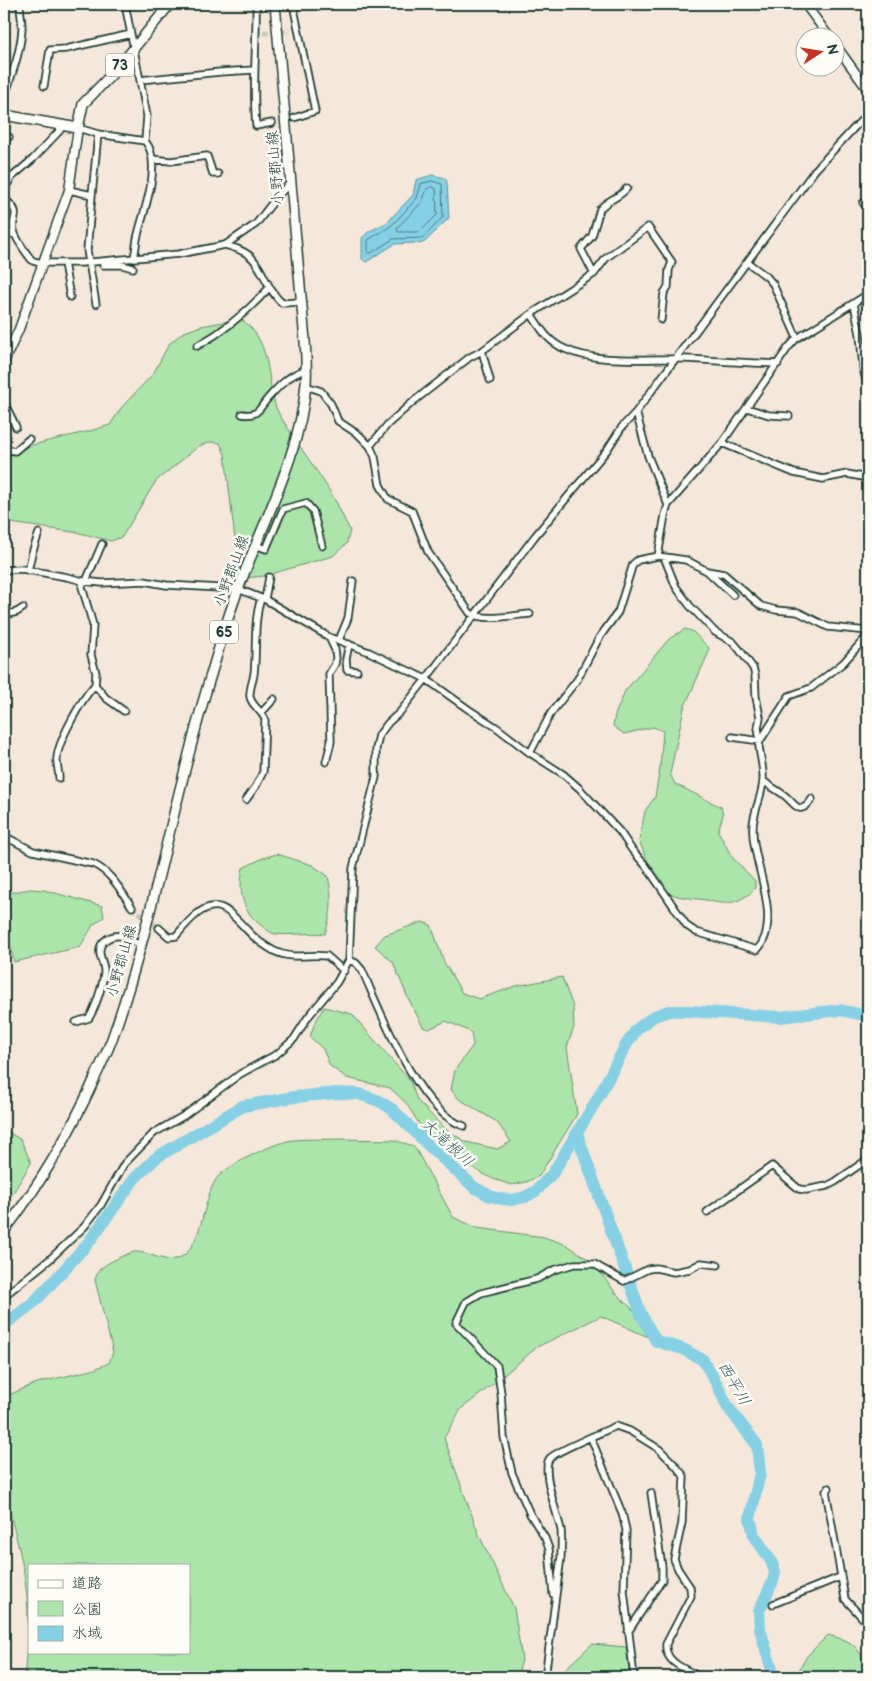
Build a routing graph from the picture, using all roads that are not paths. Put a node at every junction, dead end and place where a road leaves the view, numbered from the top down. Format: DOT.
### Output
graph roads {
  1 [pos="20,4"];
  2 [pos="125,4"];
  3 [pos="170,4"];
  4 [pos="256,4"];
  5 [pos="275,4"];
  6 [pos="293,4"];
  7 [pos="806,4"];
  8 [pos="823,28"];
  9 [pos="297,30"];
  10 [pos="290,31"];
  11 [pos="131,34"];
  12 [pos="133,48"];
  13 [pos="844,57"];
  14 [pos="254,70"];
  15 [pos="140,80"];
  16 [pos="44,86"];
  17 [pos="868,90"];
  18 [pos="4,99"];
  19 [pos="868,113"];
  20 [pos="4,115"];
  21 [pos="294,118"];
  22 [pos="272,123"];
  23 [pos="66,125"];
  24 [pos="78,128"];
  25 [pos="98,134"];
  26 [pos="146,140"];
  27 [pos="152,159"];
  28 [pos="218,174"];
  29 [pos="290,183"];
  30 [pos="628,188"];
  31 [pos="4,189"];
  32 [pos="69,190"];
  33 [pos="92,195"];
  34 [pos="4,199"];
  35 [pos="14,233"];
  36 [pos="4,236"];
  37 [pos="225,245"];
  38 [pos="134,259"];
  39 [pos="42,262"];
  40 [pos="91,262"];
  41 [pos="747,262"];
  42 [pos="64,263"];
  43 [pos="133,268"];
  44 [pos="594,274"];
  45 [pos="269,288"];
  46 [pos="868,294"];
  47 [pos="70,297"];
  48 [pos="302,302"];
  49 [pos="96,304"];
  50 [pos="854,304"];
  51 [pos="531,314"];
  52 [pos="661,320"];
  53 [pos="797,338"];
  54 [pos="197,346"];
  55 [pos="482,351"];
  56 [pos="675,360"];
  57 [pos="4,362"];
  58 [pos="778,364"];
  59 [pos="306,370"];
  60 [pos="490,380"];
  61 [pos="306,386"];
  62 [pos="868,387"];
  63 [pos="4,402"];
  64 [pos="747,408"];
  65 [pos="636,412"];
  66 [pos="242,414"];
  67 [pos="789,416"];
  68 [pos="16,427"];
  69 [pos="30,439"];
  70 [pos="722,443"];
  71 [pos="4,445"];
  72 [pos="370,446"];
  73 [pos="868,478"];
  74 [pos="668,505"];
  75 [pos="39,533"];
  76 [pos="102,544"];
  77 [pos="255,545"];
  78 [pos="322,546"];
  79 [pos="661,556"];
  80 [pos="4,570"];
  81 [pos="28,570"];
  82 [pos="707,571"];
  83 [pos="269,577"];
  84 [pos="84,581"];
  85 [pos="353,581"];
  86 [pos="238,589"];
  87 [pos="733,595"];
  88 [pos="263,599"];
  89 [pos="22,608"];
  90 [pos="530,614"];
  91 [pos="4,615"];
  92 [pos="475,616"];
  93 [pos="868,633"];
  94 [pos="329,637"];
  95 [pos="339,640"];
  96 [pos="349,644"];
  97 [pos="357,671"];
  98 [pos="426,679"];
  99 [pos="95,685"];
  100 [pos="274,699"];
  101 [pos="124,711"];
  102 [pos="262,712"];
  103 [pos="732,737"];
  104 [pos="760,741"];
  105 [pos="530,753"];
  106 [pos="326,762"];
  107 [pos="59,778"];
  108 [pos="763,781"];
  109 [pos="246,800"];
  110 [pos="812,800"];
  111 [pos="4,836"];
  112 [pos="132,907"];
  113 [pos="160,928"];
  114 [pos="141,946"];
  115 [pos="349,960"];
  116 [pos="344,971"];
  117 [pos="76,1022"];
  118 [pos="464,1126"];
  119 [pos="868,1159"];
  120 [pos="707,1212"];
  121 [pos="4,1231"];
  122 [pos="718,1265"];
  123 [pos="4,1296"];
  124 [pos="591,1438"];
  125 [pos="829,1488"];
  126 [pos="651,1493"];
  127 [pos="840,1577"];
  128 [pos="554,1602"];
  129 [pos="773,1604"];
  130 [pos="868,1624"];
  131 [pos="628,1632"];
  132 [pos="545,1677"];
  133 [pos="634,1677"];
  134 [pos="701,1677"];
  1 -- 18 [label="street"];
  2 -- 11 [label="street"];
  3 -- 12 [label="main road, 73"];
  4 -- 14 [label="street"];
  5 -- 29 [label="main road, 小野郡山線 / 65"];
  6 -- 9 [label="street"];
  7 -- 8 [label="street"];
  9 -- 10 [label="street"];
  9 -- 21 [label="street"];
  11 -- 12 [label="street"];
  11 -- 16 [label="street"];
  12 -- 15 [label="street"];
  12 -- 24 [label="main road, 73"];
  13 -- 17 [label="street"];
  14 -- 15 [label="street"];
  14 -- 22 [label="street"];
  15 -- 26 [label="street"];
  19 -- 41 [label="street"];
  20 -- 23 [label="main road"];
  23 -- 24 [label="main road"];
  23 -- 31 [label="street"];
  24 -- 25 [label="street"];
  24 -- 32 [label="street"];
  25 -- 26 [label="street"];
  25 -- 33 [label="street"];
  26 -- 27 [label="street"];
  27 -- 28 [label="street"];
  27 -- 38 [label="street"];
  29 -- 37 [label="street"];
  29 -- 48 [label="main road, 小野郡山線 / 65"];
  30 -- 44 [label="street"];
  32 -- 33 [label="street"];
  32 -- 39 [label="street"];
  33 -- 40 [label="street"];
  34 -- 35 [label="street"];
  35 -- 36 [label="street"];
  35 -- 39 [label="street"];
  37 -- 38 [label="street"];
  37 -- 45 [label="street"];
  38 -- 40 [label="street"];
  39 -- 42 [label="street"];
  39 -- 57 [label="street"];
  40 -- 42 [label="street"];
  40 -- 43 [label="street"];
  40 -- 49 [label="street"];
  41 -- 53 [label="street"];
  41 -- 56 [label="street"];
  42 -- 47 [label="street"];
  44 -- 51 [label="street"];
  44 -- 52 [label="street"];
  45 -- 48 [label="street"];
  45 -- 54 [label="street"];
  46 -- 50 [label="street"];
  48 -- 59 [label="main road, 小野郡山線 / 65"];
  50 -- 53 [label="street"];
  50 -- 62 [label="street"];
  51 -- 55 [label="street"];
  51 -- 56 [label="street"];
  53 -- 58 [label="street"];
  55 -- 60 [label="street"];
  55 -- 72 [label="street"];
  56 -- 58 [label="street"];
  56 -- 65 [label="street"];
  58 -- 64 [label="street"];
  59 -- 61 [label="main road, 小野郡山線 / 65"];
  59 -- 66 [label="street"];
  61 -- 72 [label="street"];
  61 -- 77 [label="main road, 小野郡山線 / 65"];
  63 -- 68 [label="street"];
  64 -- 67 [label="street"];
  64 -- 70 [label="street"];
  65 -- 74 [label="street"];
  65 -- 92 [label="street"];
  69 -- 71 [label="street"];
  70 -- 73 [label="street"];
  70 -- 74 [label="street"];
  72 -- 92 [label="street"];
  74 -- 79 [label="street"];
  75 -- 81 [label="street"];
  76 -- 84 [label="street"];
  77 -- 78 [label="street"];
  77 -- 86 [label="main road, 小野郡山線 / 65"];
  79 -- 82 [label="street"];
  79 -- 104 [label="street"];
  79 -- 105 [label="street"];
  80 -- 81 [label="street"];
  81 -- 84 [label="street"];
  82 -- 87 [label="street"];
  82 -- 93 [label="street"];
  83 -- 88 [label="street"];
  84 -- 86 [label="street"];
  84 -- 99 [label="street"];
  85 -- 95 [label="street"];
  86 -- 88 [label="street"];
  86 -- 114 [label="main road, 小野郡山線 / 65"];
  88 -- 94 [label="street"];
  88 -- 102 [label="street"];
  89 -- 91 [label="street"];
  90 -- 92 [label="street"];
  92 -- 98 [label="street"];
  93 -- 104 [label="street"];
  94 -- 95 [label="street"];
  94 -- 106 [label="street"];
  95 -- 96 [label="street"];
  96 -- 97 [label="street"];
  96 -- 98 [label="street"];
  98 -- 105 [label="street"];
  98 -- 115 [label="street"];
  99 -- 101 [label="street"];
  99 -- 107 [label="street"];
  100 -- 102 [label="street"];
  102 -- 109 [label="street"];
  103 -- 104 [label="street"];
  104 -- 108 [label="street"];
  105 -- 108 [label="street"];
  108 -- 110 [label="street"];
  111 -- 112 [label="street"];
  113 -- 116 [label="street"];
  114 -- 117 [label="street"];
  114 -- 121 [label="main road, 小野郡山線 / 65"];
  115 -- 116 [label="street"];
  115 -- 118 [label="street"];
  116 -- 123 [label="street"];
  119 -- 120 [label="street"];
  122 -- 128 [label="street"];
  124 -- 128 [label="street"];
  124 -- 131 [label="street"];
  124 -- 134 [label="street"];
  125 -- 127 [label="street"];
  126 -- 131 [label="street"];
  127 -- 129 [label="street"];
  127 -- 130 [label="street"];
  128 -- 132 [label="street"];
  131 -- 133 [label="street"];
}
